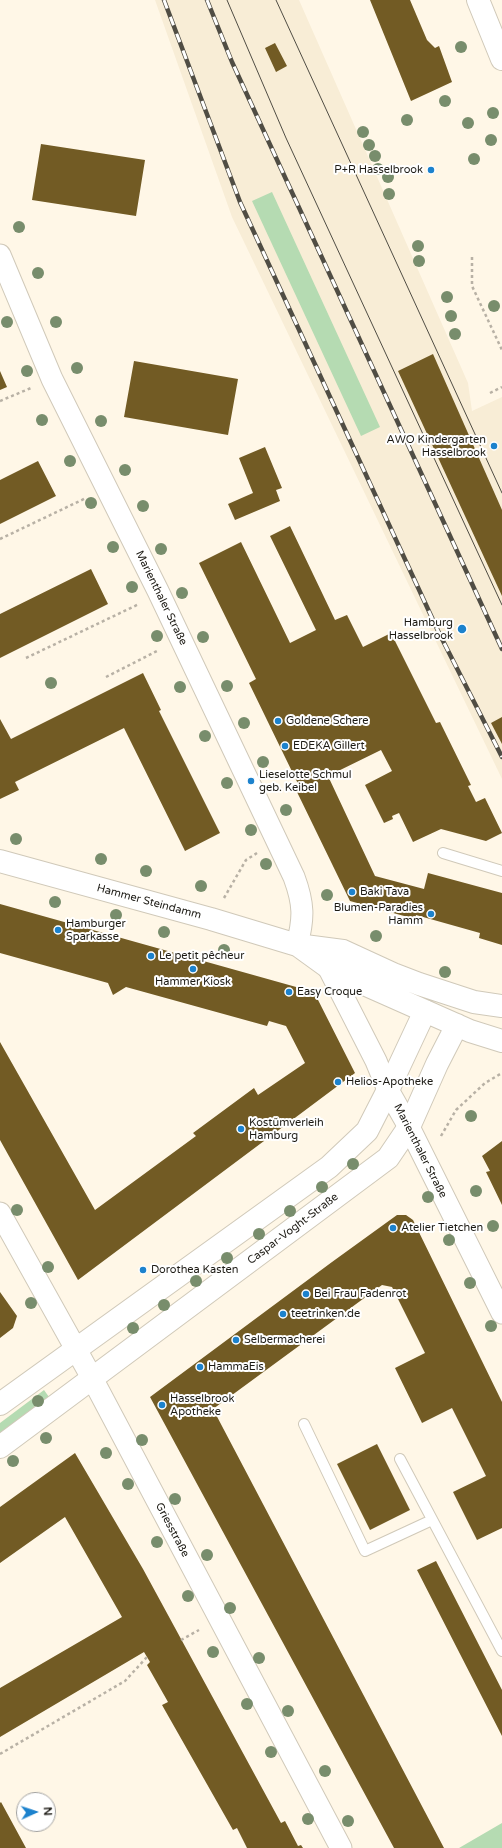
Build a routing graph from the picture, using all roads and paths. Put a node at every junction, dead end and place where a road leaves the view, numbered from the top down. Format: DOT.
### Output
graph roads {
  1 [pos="478,0"];
  2 [pos="497,34"];
  3 [pos="502,59"];
  4 [pos="0,255"];
  5 [pos="472,258"];
  6 [pos="502,350"];
  7 [pos="52,379"];
  8 [pos="502,387"];
  9 [pos="490,393"];
  10 [pos="0,401"];
  11 [pos="108,488"];
  12 [pos="0,539"];
  13 [pos="160,595"];
  14 [pos="181,639"];
  15 [pos="26,658"];
  16 [pos="106,676"];
  17 [pos="276,840"];
  18 [pos="443,853"];
  19 [pos="0,861"];
  20 [pos="502,871"];
  21 [pos="211,919"];
  22 [pos="297,945"];
  23 [pos="328,968"];
  24 [pos="455,995"];
  25 [pos="502,1006"];
  26 [pos="425,1011"];
  27 [pos="457,1025"];
  28 [pos="502,1041"];
  29 [pos="502,1072"];
  30 [pos="388,1090"];
  31 [pos="410,1127"];
  32 [pos="421,1152"];
  33 [pos="0,1213"];
  34 [pos="502,1312"];
  35 [pos="75,1348"];
  36 [pos="92,1378"];
  37 [pos="0,1404"];
  38 [pos="304,1424"];
  39 [pos="0,1448"];
  40 [pos="400,1459"];
  41 [pos="432,1520"];
  42 [pos="502,1651"];
  43 [pos="147,1657"];
  44 [pos="0,1754"];
  45 [pos="341,1848"];
  1 -- 2 [label="street"];
  2 -- 3 [label="street"];
  4 -- 7 [label="street, Marienthaler Straße"];
  5 -- 6 [label="path"];
  7 -- 10 [label="path"];
  7 -- 11 [label="street, Marienthaler Straße"];
  8 -- 9 [label="path"];
  11 -- 12 [label="path"];
  11 -- 13 [label="street, Marienthaler Straße"];
  13 -- 14 [label="street, Marienthaler Straße"];
  13 -- 15 [label="path"];
  14 -- 16 [label="path"];
  14 -- 17 [label="street, Marienthaler Straße"];
  17 -- 21 [label="path"];
  17 -- 22 [label="street, Marienthaler Straße"];
  18 -- 20 [label="lane"];
  19 -- 21 [label="street, Hammer Steindamm"];
  21 -- 22 [label="street, Hammer Steindamm"];
  22 -- 23 [label="street, Hammer Steindamm"];
  22 -- 24 [label="street, Hammer Steindamm"];
  23 -- 26 [label="street, Hammer Steindamm"];
  23 -- 30 [label="street, Marienthaler Straße"];
  24 -- 25 [label="street, Hammer Steindamm"];
  24 -- 26 [label="street"];
  24 -- 27 [label="street"];
  26 -- 27 [label="street, Hammer Steindamm"];
  26 -- 30 [label="street"];
  27 -- 28 [label="street, Hammer Steindamm"];
  27 -- 31 [label="street, Caspar-Voght-Straße"];
  29 -- 32 [label="path"];
  30 -- 31 [label="street, Marienthaler Straße"];
  30 -- 35 [label="street"];
  31 -- 32 [label="street, Marienthaler Straße"];
  31 -- 36 [label="street, Caspar-Voght-Straße"];
  32 -- 34 [label="street, Marienthaler Straße"];
  33 -- 35 [label="street, Griesstraße"];
  35 -- 36 [label="street, Griesstraße"];
  35 -- 37 [label="street"];
  36 -- 39 [label="street, Caspar-Voght-Straße"];
  36 -- 45 [label="street, Griesstraße"];
  38 -- 41 [label="lane"];
  40 -- 41 [label="lane"];
  41 -- 42 [label="lane"];
  43 -- 44 [label="path"];
}
